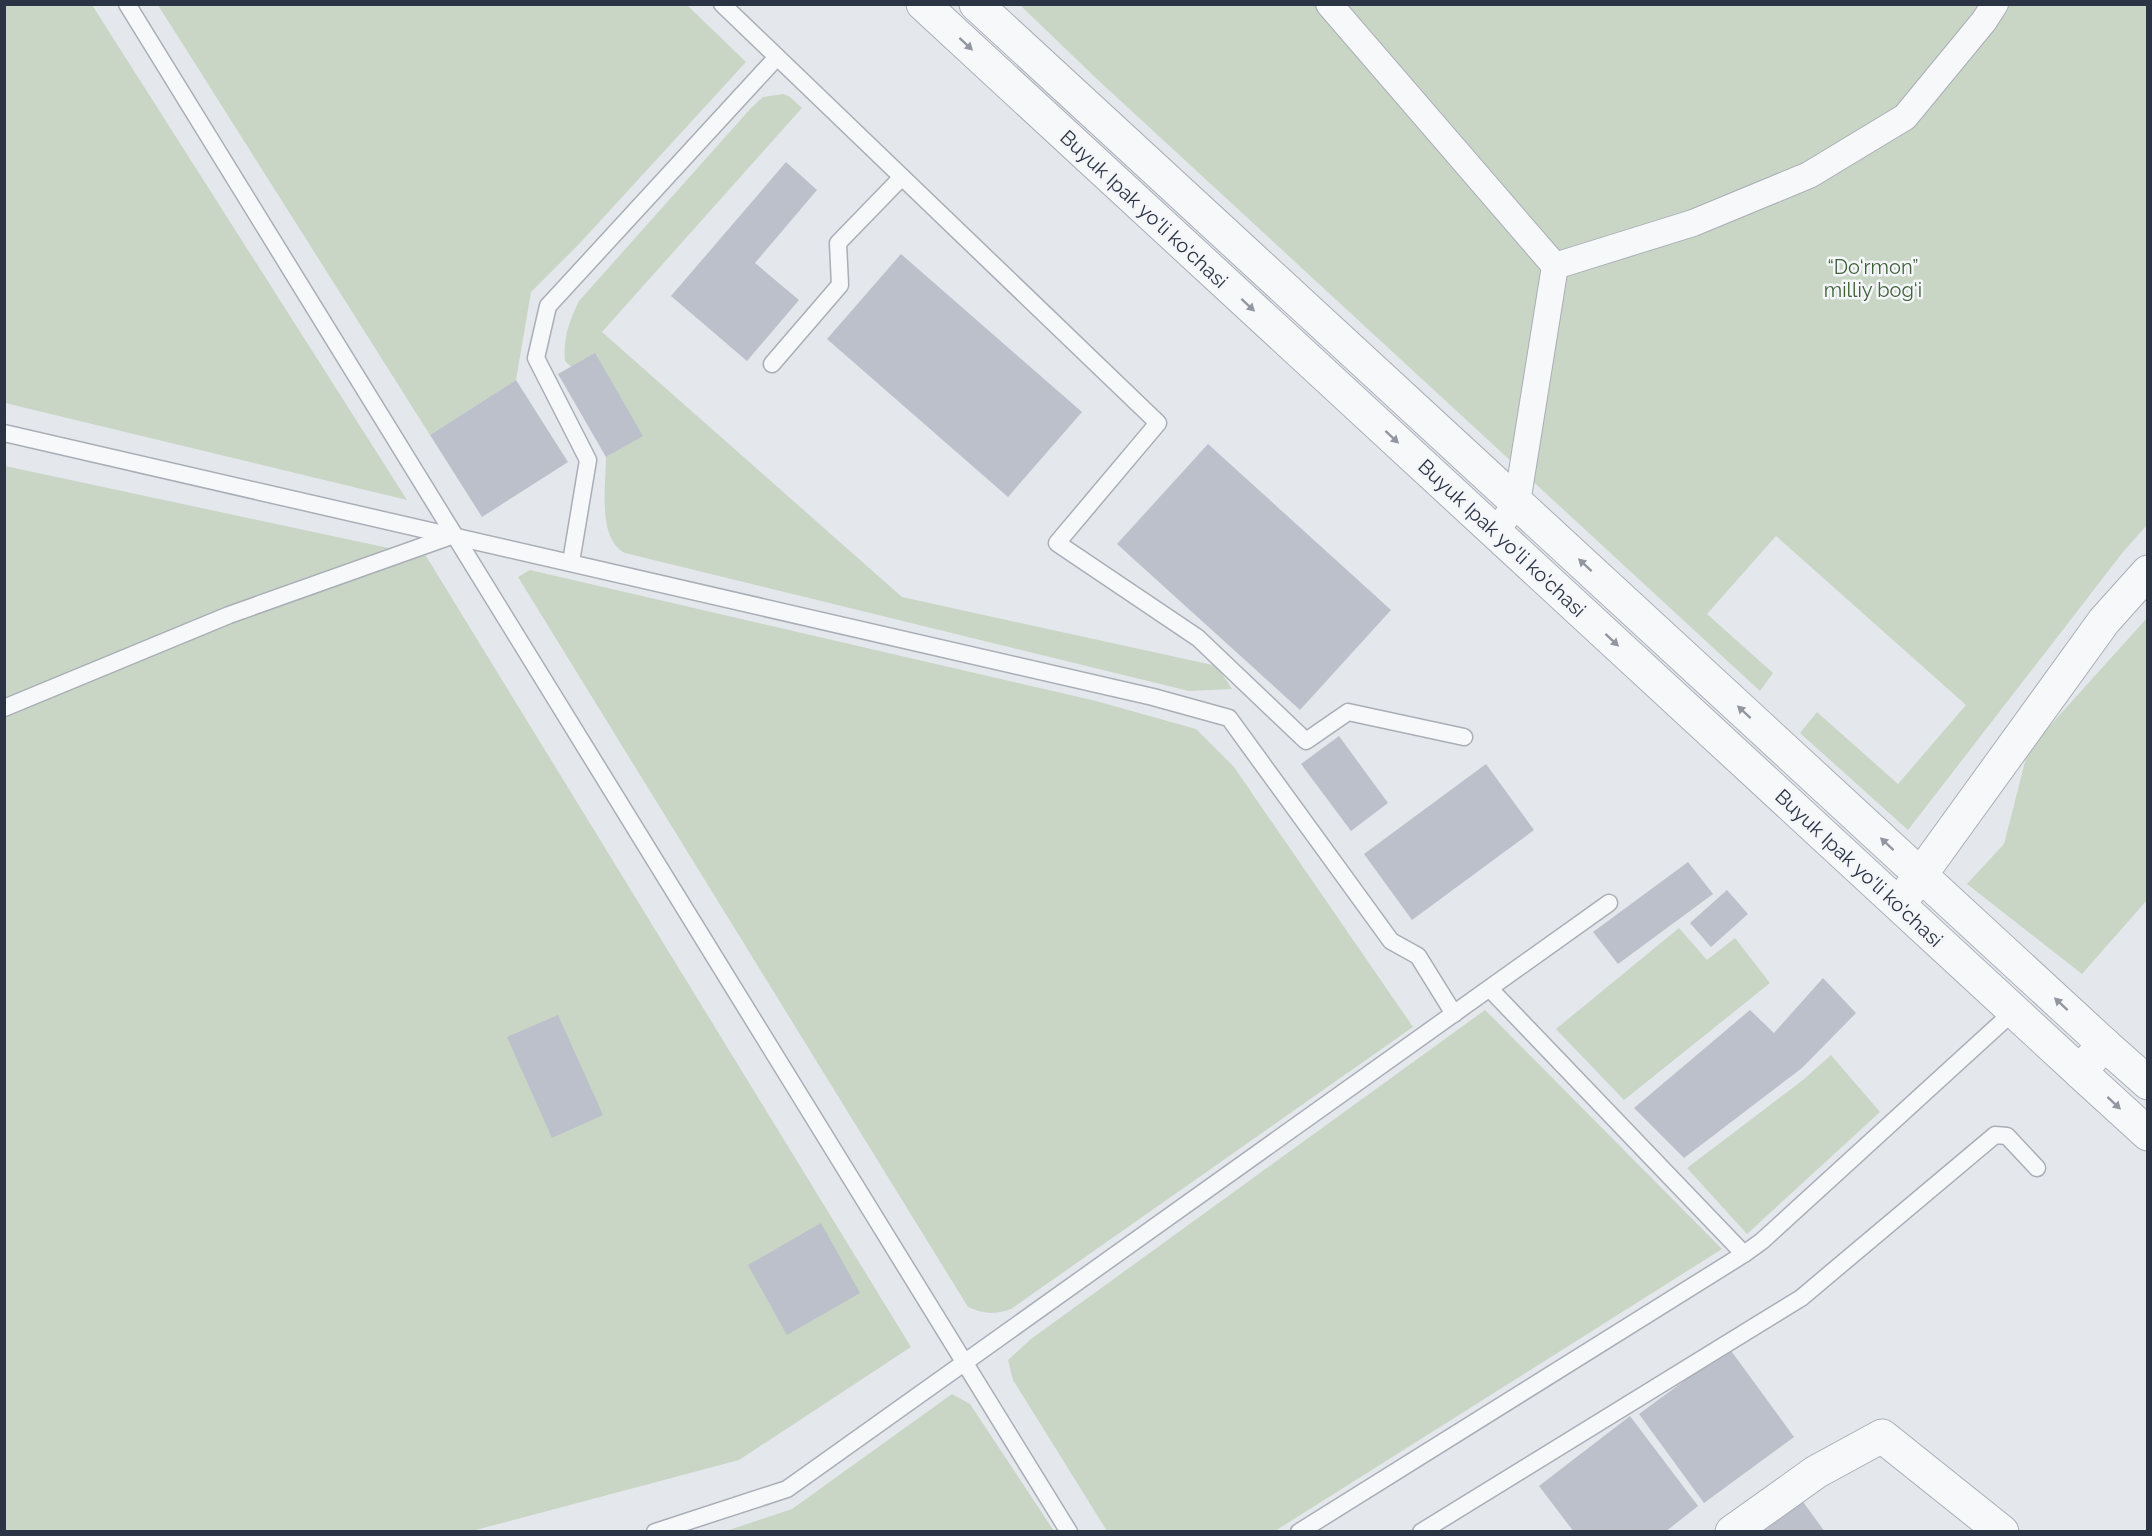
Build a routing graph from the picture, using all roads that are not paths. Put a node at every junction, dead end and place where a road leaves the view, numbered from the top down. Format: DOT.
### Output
graph roads {
  1 [pos="127,4"];
  2 [pos="722,4"];
  3 [pos="923,4"];
  4 [pos="976,4"];
  5 [pos="1329,4"];
  6 [pos="1995,4"];
  7 [pos="777,57"];
  8 [pos="902,177"];
  9 [pos="1555,266"];
  10 [pos="772,364"];
  11 [pos="4,433"];
  12 [pos="1517,503"];
  13 [pos="1494,532"];
  14 [pos="454,535"];
  15 [pos="571,562"];
  16 [pos="2148,572"];
  17 [pos="4,708"];
  18 [pos="1464,737"];
  19 [pos="1922,876"];
  20 [pos="1609,903"];
  21 [pos="1899,905"];
  22 [pos="1490,989"];
  23 [pos="2014,1011"];
  24 [pos="1454,1014"];
  25 [pos="2104,1044"];
  26 [pos="2080,1072"];
  27 [pos="2148,1083"];
  28 [pos="2148,1134"];
  29 [pos="2037,1167"];
  30 [pos="1744,1254"];
  31 [pos="965,1363"];
  32 [pos="655,1532"];
  33 [pos="1070,1532"];
  34 [pos="1299,1532"];
  35 [pos="1421,1532"];
  36 [pos="1732,1532"];
  37 [pos="2002,1532"];
  1 -- 14 [label="lane"];
  2 -- 7 [label="lane"];
  3 -- 13 [label="street, Buyuk Ipak yo'li ko'chasi, one-way"];
  4 -- 12 [label="street, Buyuk Ipak yo'li ko'chasi"];
  5 -- 9 [label="street"];
  6 -- 9 [label="street"];
  7 -- 8 [label="lane"];
  7 -- 15 [label="lane"];
  8 -- 10 [label="lane"];
  8 -- 18 [label="lane"];
  9 -- 12 [label="street"];
  11 -- 14 [label="lane"];
  12 -- 13 [label="street"];
  19 -- 12 [label="street, Buyuk Ipak yo'li ko'chasi, one-way"];
  13 -- 21 [label="street, Buyuk Ipak yo'li ko'chasi, one-way"];
  14 -- 15 [label="lane"];
  14 -- 17 [label="lane"];
  14 -- 31 [label="lane"];
  15 -- 24 [label="lane"];
  16 -- 19 [label="street"];
  19 -- 21 [label="street"];
  25 -- 19 [label="street, Buyuk Ipak yo'li ko'chasi, one-way"];
  20 -- 22 [label="lane"];
  21 -- 23 [label="street, Buyuk Ipak yo'li ko'chasi"];
  22 -- 24 [label="lane"];
  22 -- 30 [label="lane"];
  23 -- 26 [label="street, Buyuk Ipak yo'li ko'chasi"];
  23 -- 30 [label="lane"];
  24 -- 31 [label="lane"];
  25 -- 26 [label="street"];
  25 -- 27 [label="street, Buyuk Ipak yo'li ko'chasi"];
  26 -- 28 [label="street, Buyuk Ipak yo'li ko'chasi, one-way"];
  29 -- 35 [label="lane"];
  30 -- 34 [label="lane"];
  31 -- 32 [label="lane"];
  31 -- 33 [label="lane"];
  36 -- 37 [label="street"];
}
